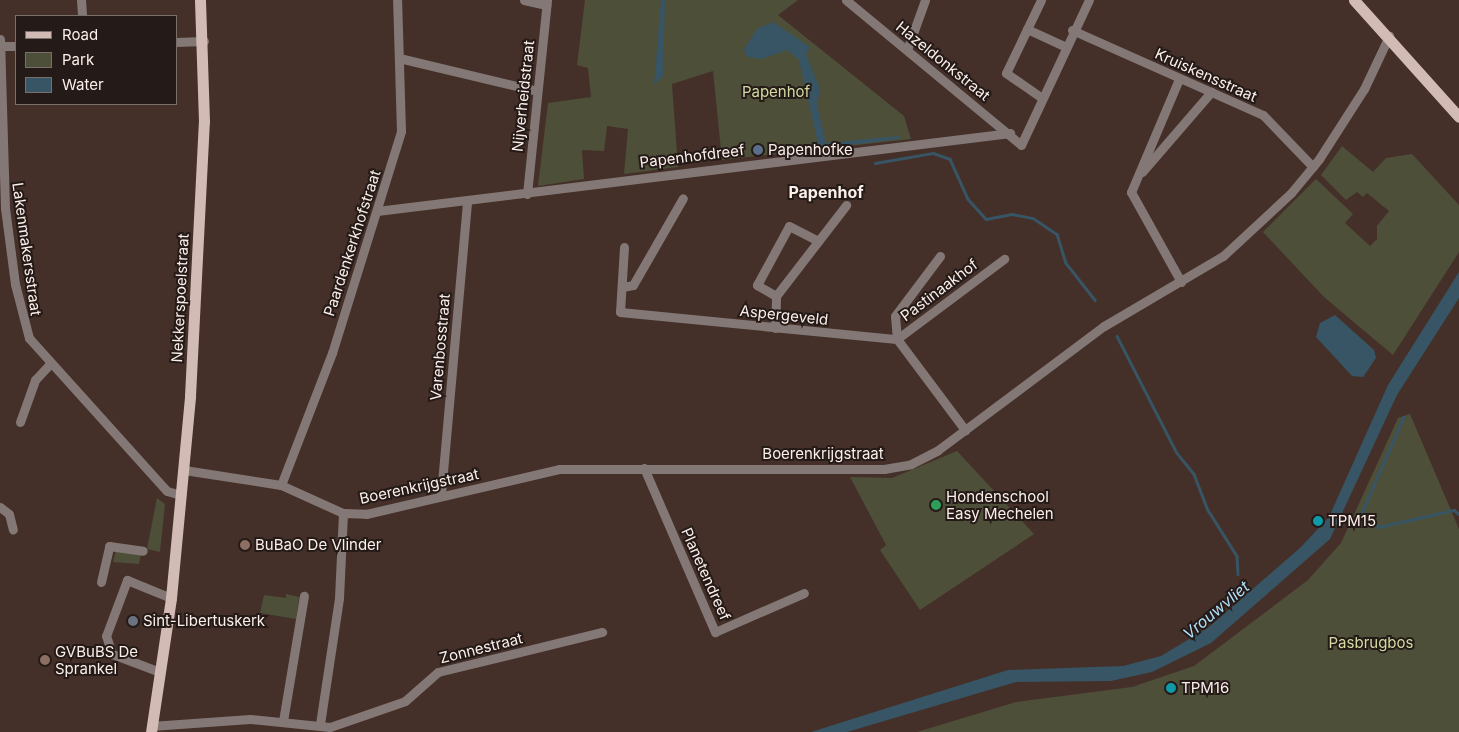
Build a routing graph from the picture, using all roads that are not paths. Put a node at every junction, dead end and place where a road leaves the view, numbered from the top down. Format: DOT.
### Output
graph roads {
  1 [pos="81,0"];
  2 [pos="200,0"];
  3 [pos="397,0"];
  4 [pos="524,0"];
  5 [pos="846,0"];
  6 [pos="925,0"];
  7 [pos="1041,0"];
  8 [pos="1089,0"];
  9 [pos="1354,0"];
  10 [pos="547,2"];
  11 [pos="82,15"];
  12 [pos="1027,29"];
  13 [pos="1072,30"];
  14 [pos="1389,36"];
  15 [pos="204,41"];
  16 [pos="178,42"];
  17 [pos="1,43"];
  18 [pos="15,46"];
  19 [pos="1064,46"];
  20 [pos="907,50"];
  21 [pos="399,58"];
  22 [pos="1179,79"];
  23 [pos="537,91"];
  24 [pos="1211,92"];
  25 [pos="1042,98"];
  26 [pos="1459,117"];
  27 [pos="1010,133"];
  28 [pos="1313,167"];
  29 [pos="1137,178"];
  30 [pos="527,194"];
  31 [pos="683,198"];
  32 [pos="467,202"];
  33 [pos="846,205"];
  34 [pos="377,211"];
  35 [pos="818,241"];
  36 [pos="624,247"];
  37 [pos="940,256"];
  38 [pos="1004,259"];
  39 [pos="1181,282"];
  40 [pos="622,287"];
  41 [pos="776,296"];
  42 [pos="775,328"];
  43 [pos="896,338"];
  44 [pos="49,364"];
  45 [pos="20,422"];
  46 [pos="965,430"];
  47 [pos="644,468"];
  48 [pos="184,470"];
  49 [pos="281,485"];
  50 [pos="441,494"];
  51 [pos="180,495"];
  52 [pos="0,507"];
  53 [pos="343,513"];
  54 [pos="12,530"];
  55 [pos="143,551"];
  56 [pos="101,582"];
  57 [pos="804,593"];
  58 [pos="304,596"];
  59 [pos="171,598"];
  60 [pos="602,632"];
  61 [pos="160,672"];
  62 [pos="283,721"];
  63 [pos="320,724"];
  64 [pos="151,729"];
  1 -- 11 [label="street"];
  2 -- 15 [label="main road, Nekkerspoelstraat"];
  3 -- 21 [label="street, Paardenkerkhofstraat"];
  4 -- 10 [label="street"];
  5 -- 20 [label="street, Hazeldonkstraat"];
  6 -- 20 [label="street"];
  7 -- 12 [label="street"];
  8 -- 13 [label="street"];
  9 -- 14 [label="main road"];
  10 -- 23 [label="street, Nijverheidstraat"];
  12 -- 19 [label="street"];
  12 -- 25 [label="street"];
  13 -- 19 [label="street"];
  13 -- 22 [label="street, Kruiskensstraat"];
  14 -- 26 [label="main road"];
  14 -- 28 [label="street, Boerenkrijgstraat"];
  15 -- 16 [label="street"];
  15 -- 48 [label="main road, Nekkerspoelstraat"];
  17 -- 18 [label="street"];
  17 -- 44 [label="street, Lakenmakersstraat"];
  19 -- 25 [label="street"];
  20 -- 27 [label="street, Hazeldonkstraat"];
  21 -- 23 [label="street"];
  21 -- 34 [label="street, Paardenkerkhofstraat"];
  22 -- 24 [label="street, Kruiskensstraat"];
  22 -- 29 [label="street"];
  23 -- 30 [label="street, Nijverheidstraat"];
  24 -- 28 [label="street, Kruiskensstraat"];
  24 -- 29 [label="street"];
  25 -- 27 [label="street, Hazeldonkstraat"];
  27 -- 30 [label="street, Papenhofdreef"];
  28 -- 39 [label="street, Boerenkrijgstraat"];
  29 -- 39 [label="street"];
  30 -- 32 [label="street, Papenhofdreef"];
  31 -- 40 [label="street"];
  32 -- 34 [label="street, Papenhofdreef"];
  32 -- 50 [label="street, Varenbosstraat"];
  33 -- 35 [label="street"];
  34 -- 49 [label="street, Paardenkerkhofstraat"];
  35 -- 41 [label="street"];
  35 -- 41 [label="street"];
  36 -- 40 [label="street, Aspergeveld"];
  37 -- 43 [label="street, Pastinaakhof"];
  38 -- 43 [label="street, Pastinaakhof"];
  39 -- 46 [label="street, Boerenkrijgstraat"];
  40 -- 42 [label="street, Aspergeveld"];
  41 -- 42 [label="street"];
  42 -- 43 [label="street, Aspergeveld"];
  43 -- 46 [label="street"];
  44 -- 45 [label="street"];
  44 -- 51 [label="street, Lakenmakersstraat"];
  46 -- 47 [label="street, Boerenkrijgstraat"];
  47 -- 50 [label="street, Boerenkrijgstraat"];
  47 -- 57 [label="street, Planetendreef"];
  48 -- 49 [label="street, Boerenkrijgstraat"];
  48 -- 51 [label="main road, Nekkerspoelstraat"];
  49 -- 53 [label="street, Boerenkrijgstraat"];
  50 -- 53 [label="street, Boerenkrijgstraat"];
  51 -- 59 [label="main road, Nekkerspoelstraat"];
  52 -- 54 [label="street"];
  53 -- 63 [label="street"];
  55 -- 56 [label="street"];
  58 -- 62 [label="street"];
  59 -- 61 [label="main road, Nekkerspoelstraat"];
  59 -- 61 [label="street"];
  60 -- 63 [label="street, Zonnestraat"];
  61 -- 64 [label="main road, Nekkerspoelstraat"];
  62 -- 63 [label="street, Zonnestraat"];
  62 -- 64 [label="street, Zonnestraat"];
}
